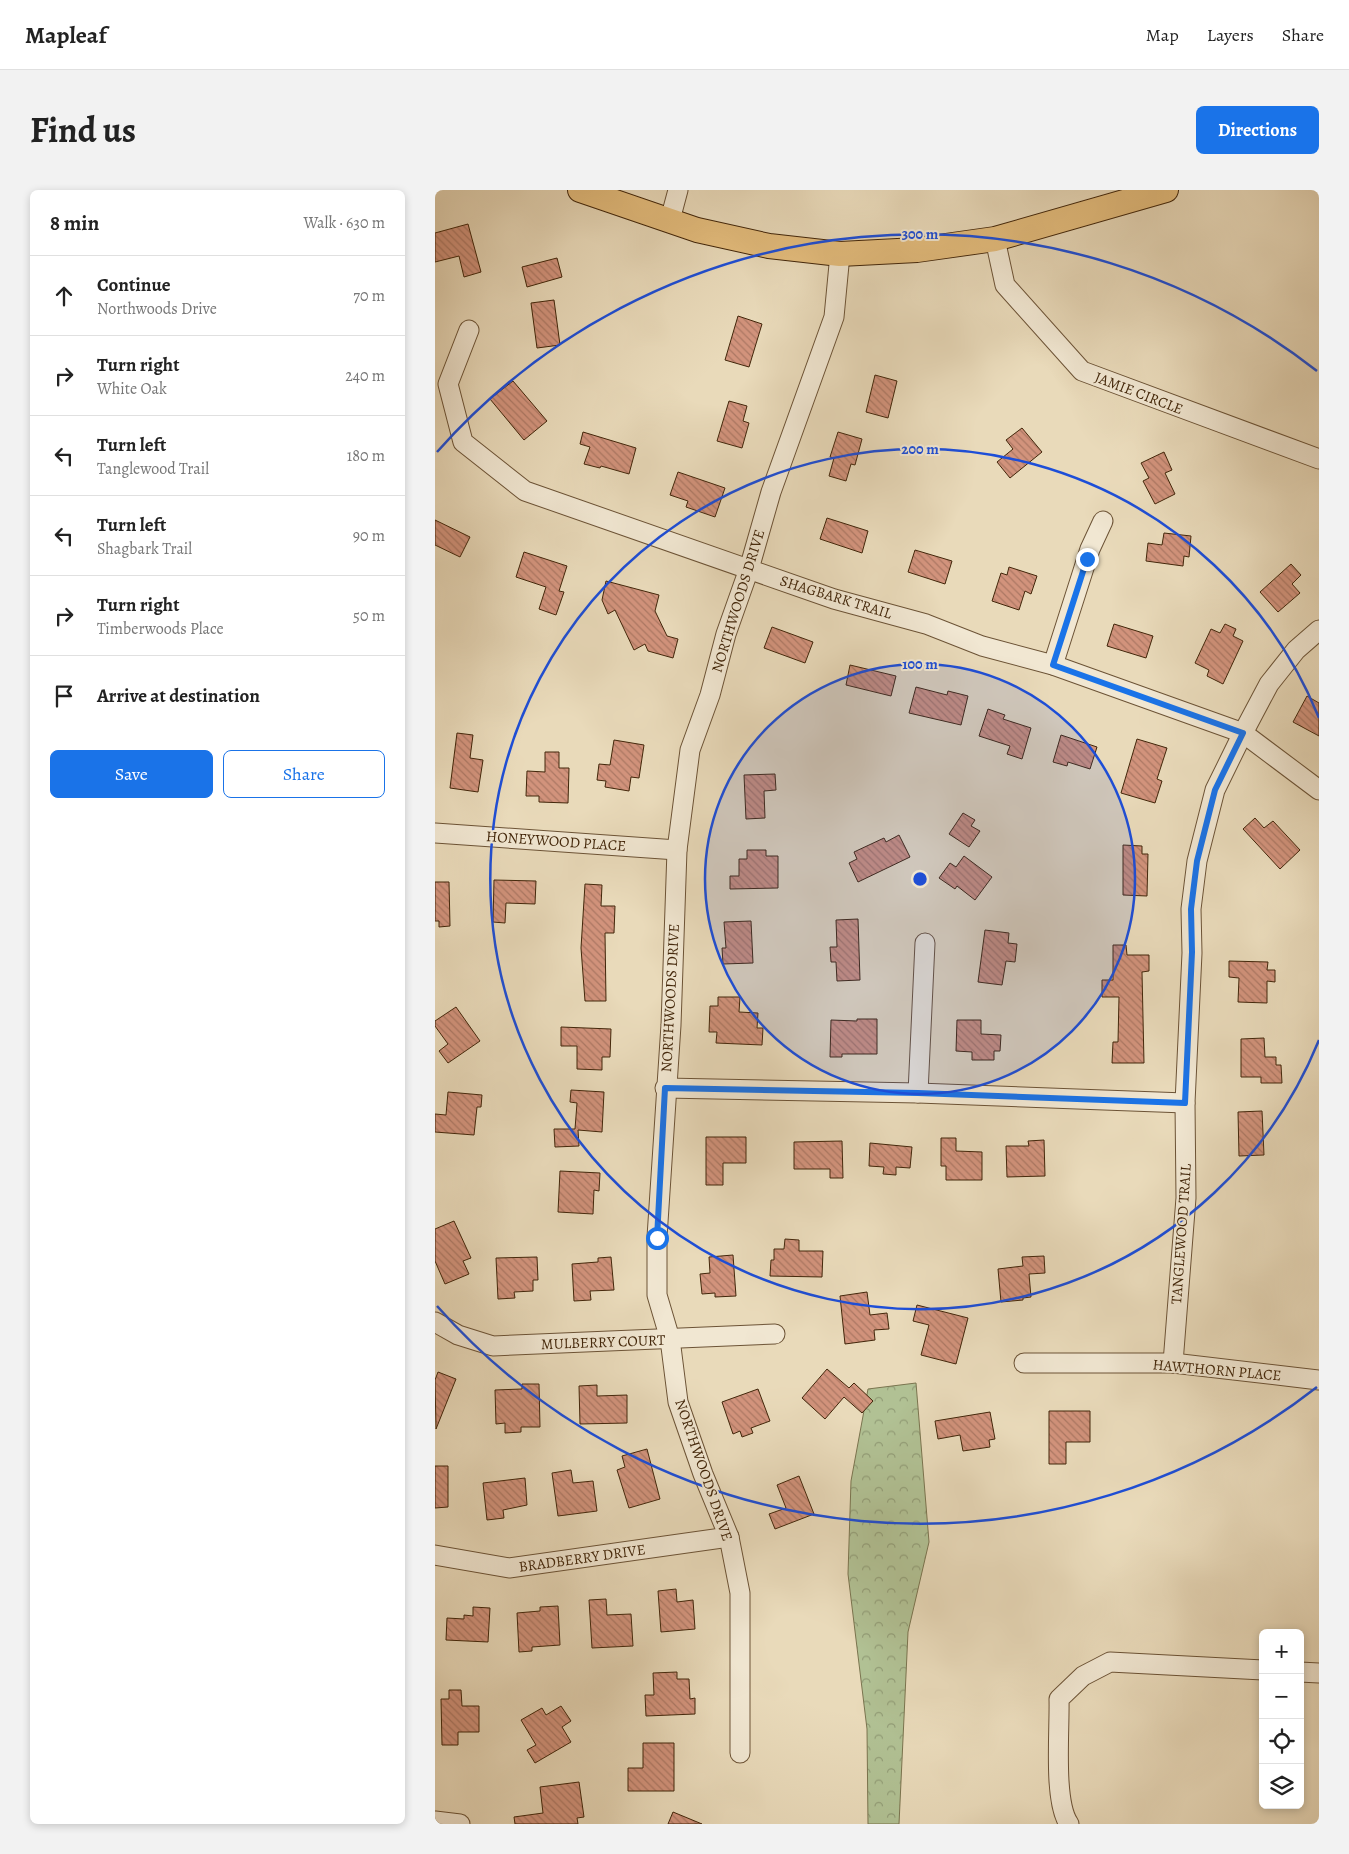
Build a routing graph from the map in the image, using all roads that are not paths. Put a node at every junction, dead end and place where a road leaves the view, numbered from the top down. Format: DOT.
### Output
graph roads {
  1 [pos="580,190"];
  2 [pos="678,190"];
  3 [pos="1166,190"];
  4 [pos="670,220"];
  5 [pos="995,239"];
  6 [pos="840,254"];
  7 [pos="469,330"];
  8 [pos="1319,459"];
  9 [pos="1103,521"];
  10 [pos="749,569"];
  11 [pos="1319,630"];
  12 [pos="1053,665"];
  13 [pos="1243,733"];
  14 [pos="1319,790"];
  15 [pos="435,833"];
  16 [pos="677,850"];
  17 [pos="925,943"];
  18 [pos="665,1088"];
  19 [pos="918,1093"];
  20 [pos="1185,1103"];
  21 [pos="435,1322"];
  22 [pos="775,1334"];
  23 [pos="670,1340"];
  24 [pos="1024,1362"];
  25 [pos="1173,1363"];
  26 [pos="1319,1380"];
  27 [pos="729,1537"];
  28 [pos="435,1555"];
  29 [pos="1259,1670"];
  30 [pos="1304,1672"];
  31 [pos="1319,1673"];
  32 [pos="740,1753"];
  33 [pos="435,1821"];
  34 [pos="460,1824"];
  35 [pos="1069,1824"];
  1 -- 4 [label="main road"];
  2 -- 4 [label="street"];
  3 -- 5 [label="main road"];
  4 -- 6 [label="main road"];
  5 -- 6 [label="main road"];
  5 -- 8 [label="street, JAMIE CIRCLE"];
  6 -- 10 [label="street, NORTHWOODS DRIVE"];
  7 -- 10 [label="street, SHAGBARK TRAIL"];
  9 -- 12 [label="street"];
  10 -- 12 [label="street, SHAGBARK TRAIL"];
  10 -- 16 [label="street, NORTHWOODS DRIVE"];
  11 -- 13 [label="street, TANGLEWOOD TRAIL"];
  12 -- 13 [label="street, SHAGBARK TRAIL"];
  13 -- 14 [label="street, SHAGBARK TRAIL"];
  13 -- 20 [label="street, TANGLEWOOD TRAIL"];
  15 -- 16 [label="street, HONEYWOOD PLACE"];
  16 -- 18 [label="street, NORTHWOODS DRIVE"];
  17 -- 19 [label="street"];
  18 -- 19 [label="street"];
  18 -- 23 [label="street, NORTHWOODS DRIVE"];
  19 -- 20 [label="street"];
  20 -- 25 [label="street, TANGLEWOOD TRAIL"];
  21 -- 23 [label="street, MULBERRY COURT"];
  22 -- 23 [label="street, MULBERRY COURT"];
  23 -- 27 [label="street, NORTHWOODS DRIVE"];
  24 -- 25 [label="street, HAWTHORN PLACE"];
  25 -- 26 [label="street, HAWTHORN PLACE"];
  27 -- 28 [label="street, BRADBERRY DRIVE"];
  27 -- 32 [label="street, NORTHWOODS DRIVE"];
  29 -- 35 [label="street"];
  30 -- 31 [label="street"];
  33 -- 34 [label="street"];
}
